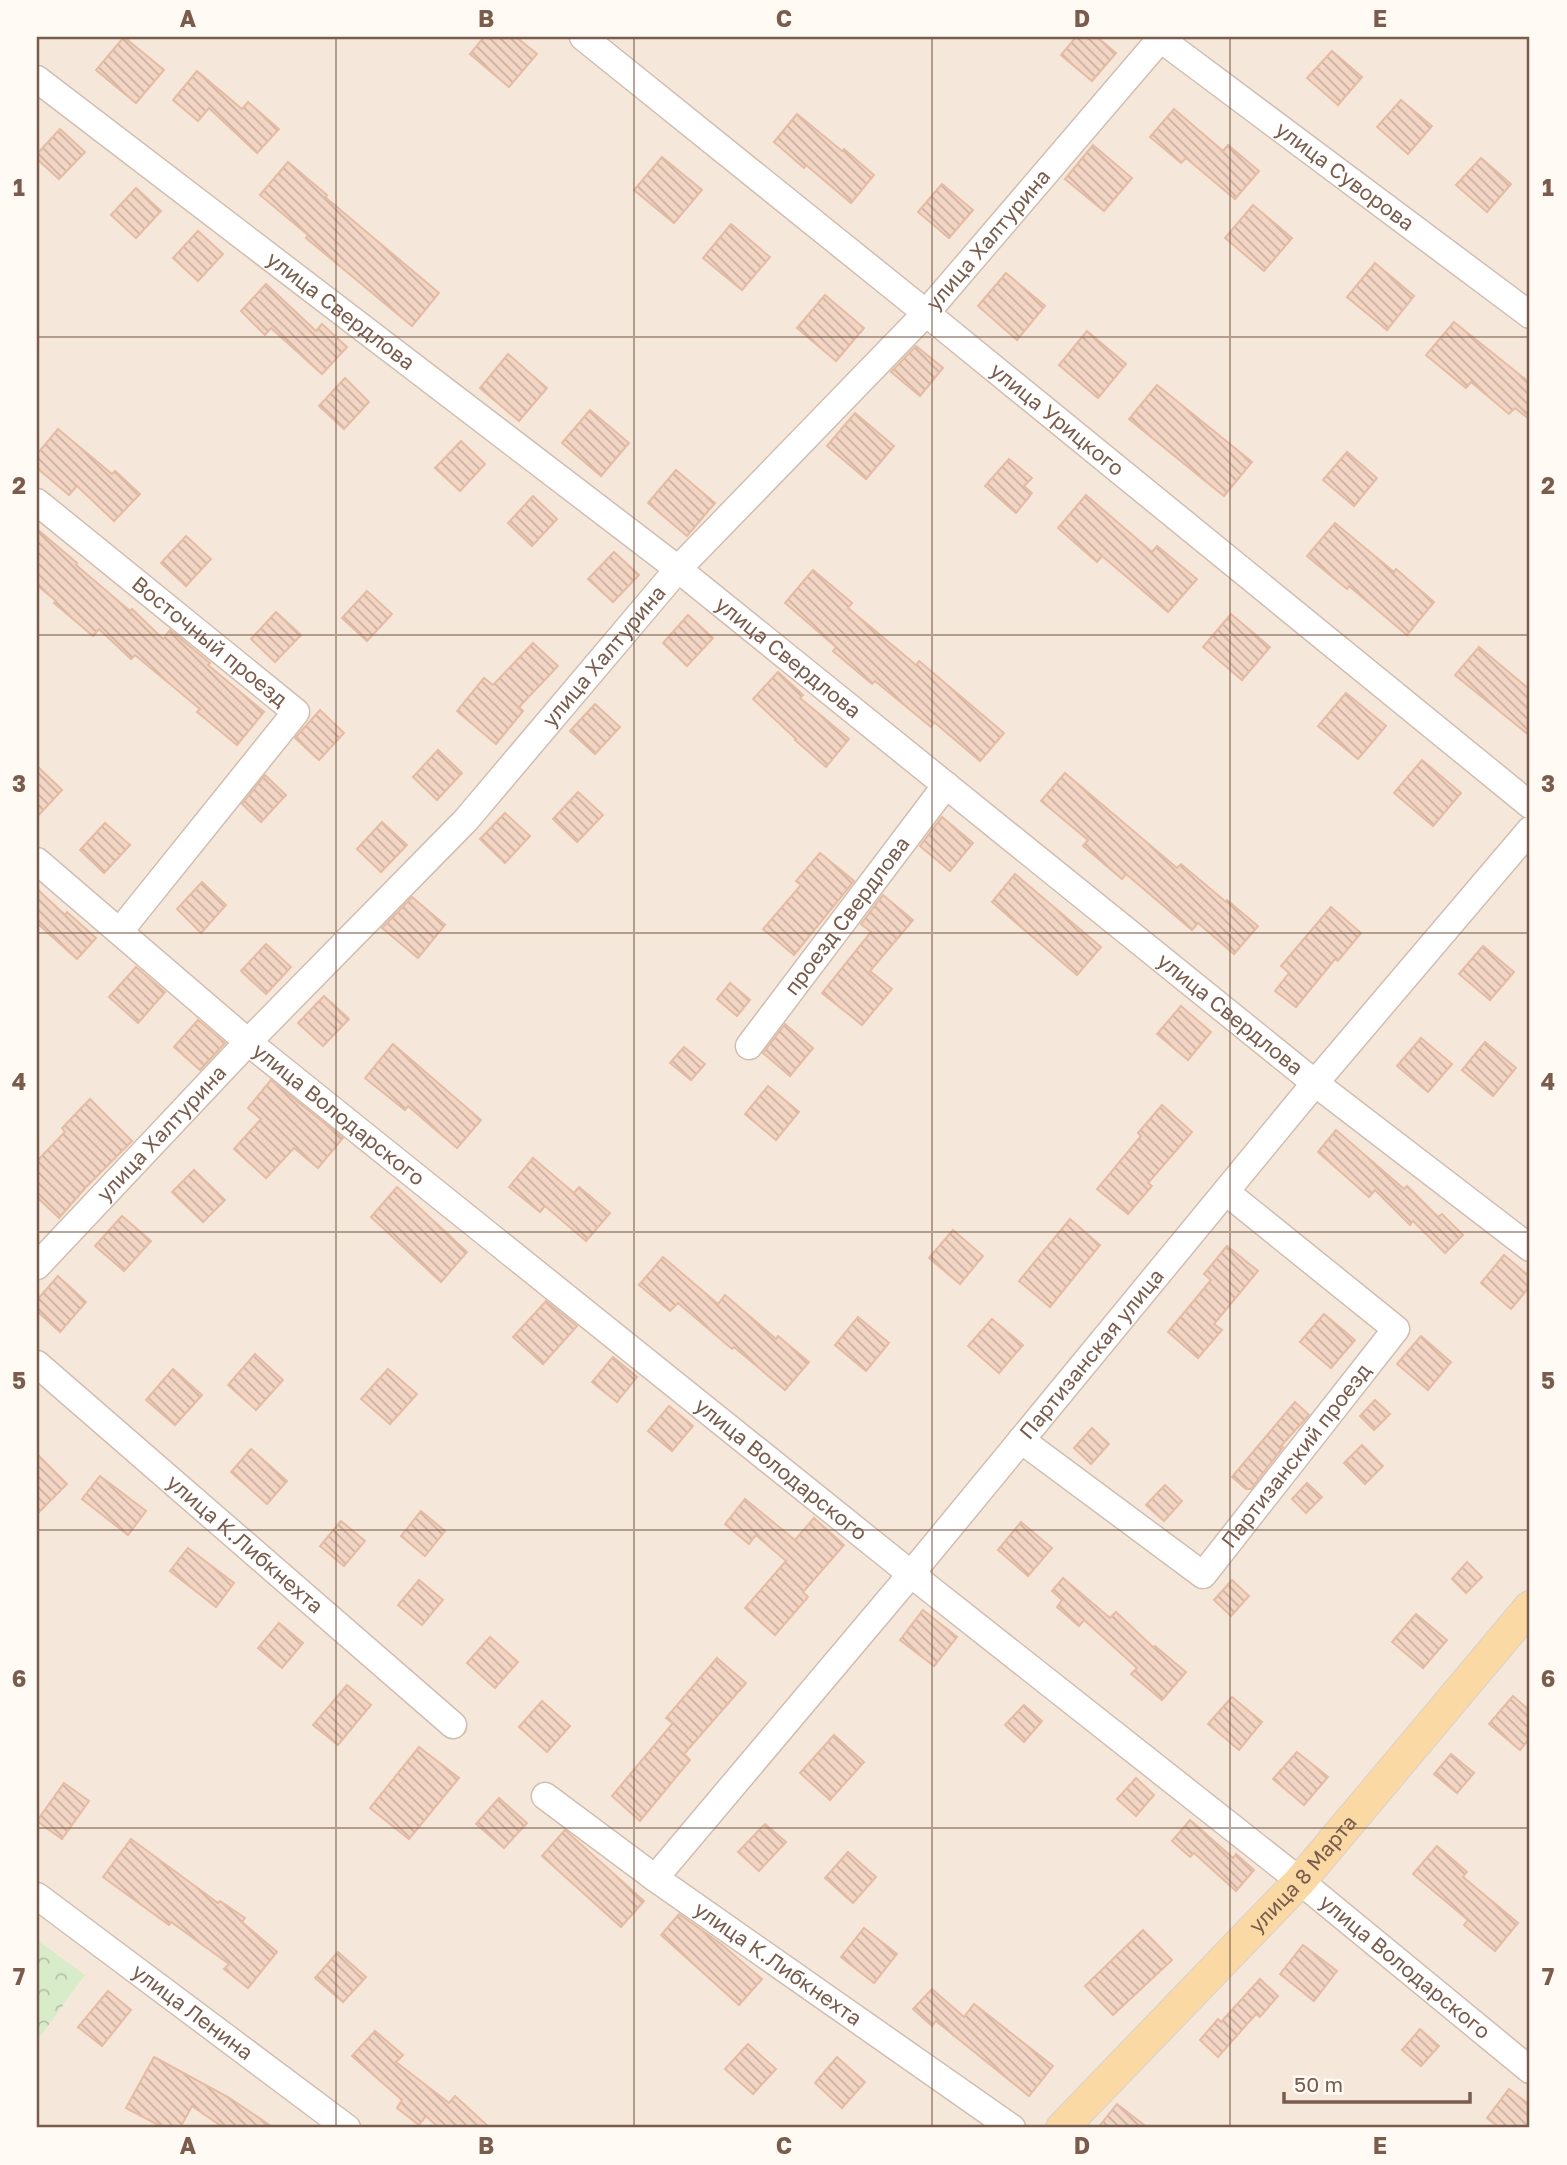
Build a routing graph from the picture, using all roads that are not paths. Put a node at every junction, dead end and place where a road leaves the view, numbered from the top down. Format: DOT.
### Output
graph roads {
  1 [pos="583,37"];
  2 [pos="1160,37"];
  3 [pos="37,79"];
  4 [pos="926,313"];
  5 [pos="1530,315"];
  6 [pos="37,502"];
  7 [pos="678,569"];
  8 [pos="946,785"];
  9 [pos="1530,805"];
  10 [pos="1530,830"];
  11 [pos="37,861"];
  12 [pos="120,931"];
  13 [pos="248,1042"];
  14 [pos="749,1046"];
  15 [pos="1315,1083"];
  16 [pos="1226,1192"];
  17 [pos="1530,1248"];
  18 [pos="37,1266"];
  19 [pos="37,1364"];
  20 [pos="1021,1440"];
  21 [pos="911,1574"];
  22 [pos="1530,1607"];
  23 [pos="453,1725"];
  24 [pos="545,1797"];
  25 [pos="655,1878"];
  26 [pos="1300,1881"];
  27 [pos="37,1896"];
  28 [pos="1530,2070"];
  29 [pos="347,2128"];
  30 [pos="1012,2128"];
  31 [pos="1062,2128"];
  1 -- 4 [label="street, улица Урицкого"];
  2 -- 4 [label="street, улица Халтурина"];
  2 -- 5 [label="street, улица Суворова"];
  3 -- 7 [label="street, улица Свердлова"];
  4 -- 7 [label="street, улица Халтурина"];
  4 -- 9 [label="street, улица Урицкого"];
  6 -- 12 [label="street, Восточный проезд"];
  7 -- 8 [label="street, улица Свердлова"];
  7 -- 13 [label="street, улица Халтурина"];
  8 -- 14 [label="street, проезд Свердлова"];
  8 -- 15 [label="street, улица Свердлова"];
  10 -- 15 [label="street, Партизанская улица"];
  11 -- 12 [label="street, улица Володарского"];
  12 -- 13 [label="street, улица Володарского"];
  13 -- 18 [label="street, улица Халтурина"];
  13 -- 21 [label="street, улица Володарского"];
  15 -- 16 [label="street, Партизанская улица"];
  15 -- 17 [label="street, улица Свердлова"];
  16 -- 20 [label="street, Партизанская улица"];
  16 -- 20 [label="street, Партизанский проезд"];
  19 -- 23 [label="street, улица К.Либкнехта"];
  20 -- 21 [label="street, Партизанская улица"];
  21 -- 25 [label="street, Партизанская улица"];
  21 -- 26 [label="street, улица Володарского"];
  22 -- 26 [label="main road, улица 8 Марта"];
  24 -- 25 [label="street, улица К.Либкнехта"];
  25 -- 30 [label="street, улица К.Либкнехта"];
  26 -- 28 [label="street, улица Володарского"];
  26 -- 31 [label="main road, улица 8 Марта"];
  27 -- 29 [label="street, улица Ленина"];
}
